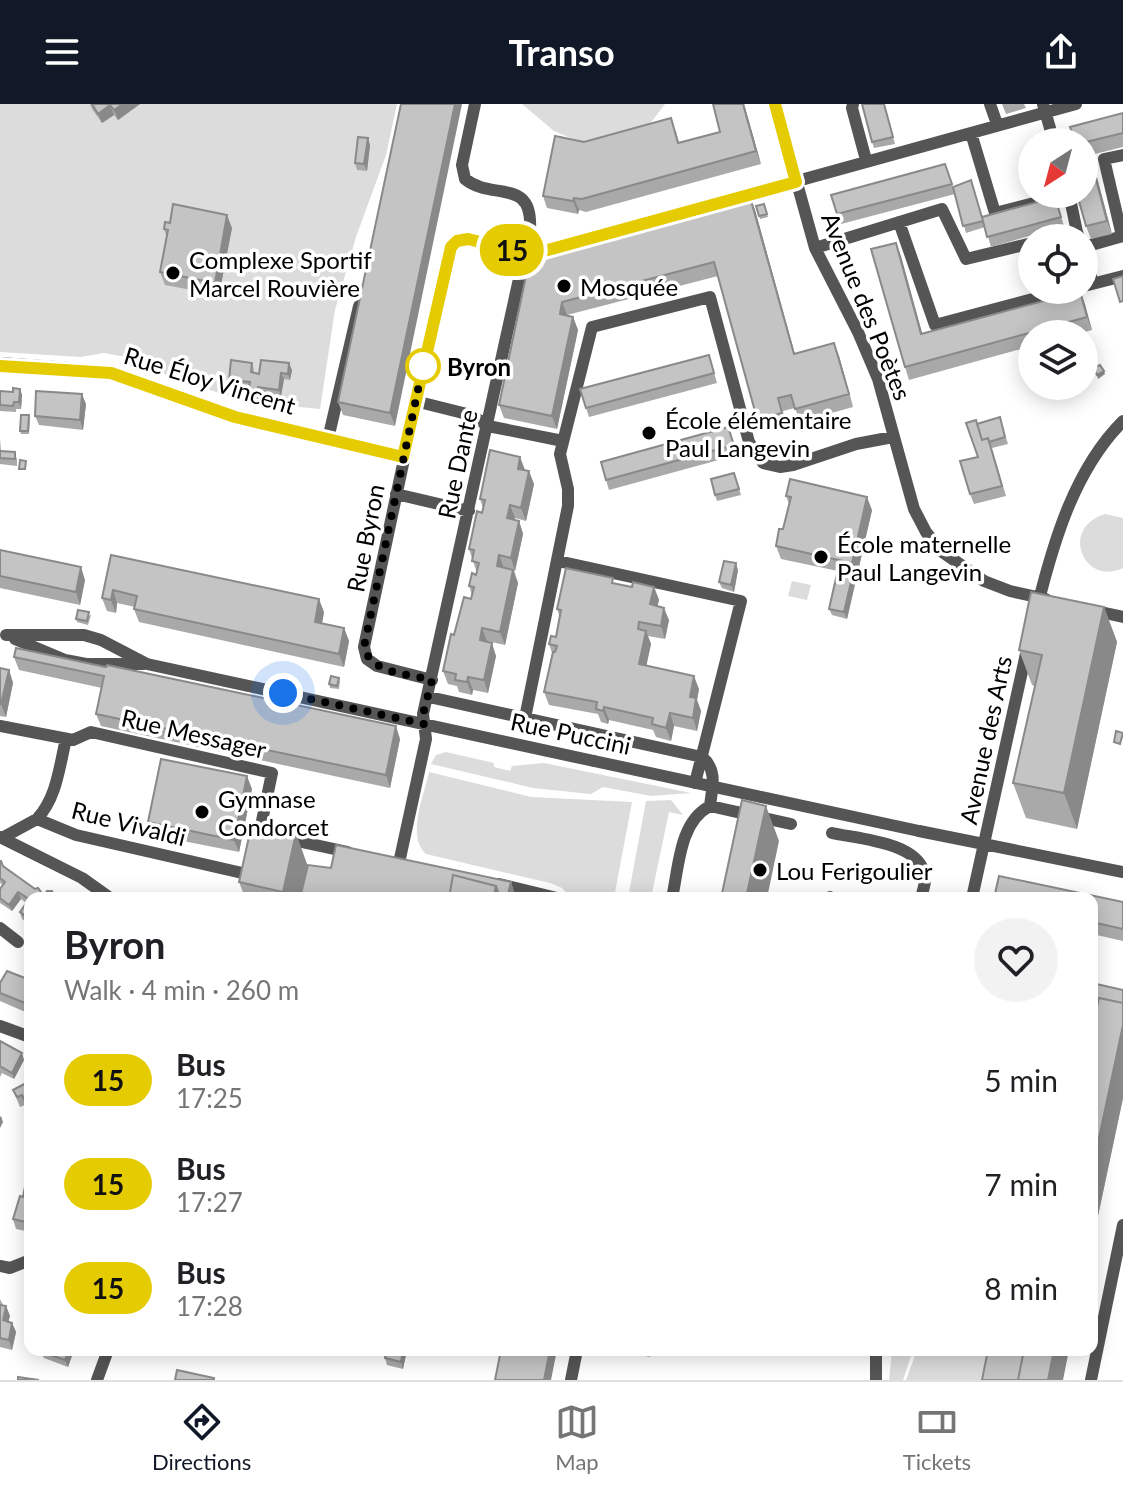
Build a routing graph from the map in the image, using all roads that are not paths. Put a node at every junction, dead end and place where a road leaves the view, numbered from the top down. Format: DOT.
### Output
graph roads {
  1 [pos="475,104"];
  2 [pos="775,104"];
  3 [pos="853,104"];
  4 [pos="990,104"];
  5 [pos="1076,104"];
  6 [pos="1044,108"];
  7 [pos="997,124"];
  8 [pos="1050,128"];
  9 [pos="971,133"];
  10 [pos="1123,155"];
  11 [pos="866,160"];
  12 [pos="796,182"];
  13 [pos="1018,207"];
  14 [pos="899,222"];
  15 [pos="1123,236"];
  16 [pos="1098,243"];
  17 [pos="1018,246"];
  18 [pos="815,248"];
  19 [pos="525,253"];
  20 [pos="1123,276"];
  21 [pos="1098,282"];
  22 [pos="360,300"];
  23 [pos="1018,303"];
  24 [pos="0,365"];
  25 [pos="415,401"];
  26 [pos="1123,421"];
  27 [pos="488,426"];
  28 [pos="893,437"];
  29 [pos="328,439"];
  30 [pos="563,441"];
  31 [pos="403,457"];
  32 [pos="396,494"];
  33 [pos="469,511"];
  34 [pos="558,561"];
  35 [pos="1039,598"];
  36 [pos="1054,601"];
  37 [pos="1076,606"];
  38 [pos="1123,617"];
  39 [pos="3,634"];
  40 [pos="147,664"];
  41 [pos="432,680"];
  42 [pos="429,697"];
  43 [pos="525,718"];
  44 [pos="424,724"];
  45 [pos="0,726"];
  46 [pos="66,739"];
  47 [pos="702,757"];
  48 [pos="695,783"];
  49 [pos="710,806"];
  50 [pos="37,819"];
  51 [pos="791,824"];
  52 [pos="260,833"];
  53 [pos="832,833"];
  54 [pos="1,837"];
  55 [pos="985,846"];
  56 [pos="257,847"];
  57 [pos="368,856"];
  58 [pos="383,860"];
  59 [pos="254,861"];
  60 [pos="399,863"];
  61 [pos="414,866"];
  62 [pos="1123,872"];
  63 [pos="487,882"];
  64 [pos="102,892"];
  65 [pos="531,892"];
  66 [pos="673,892"];
  67 [pos="922,892"];
  68 [pos="974,892"];
  69 [pos="0,928"];
  70 [pos="18,942"];
  71 [pos="0,1026"];
  72 [pos="24,1035"];
  73 [pos="1123,1225"];
  74 [pos="24,1262"];
  75 [pos="0,1266"];
  76 [pos="1098,1346"];
  77 [pos="106,1356"];
  78 [pos="576,1356"];
  79 [pos="876,1356"];
  80 [pos="1096,1356"];
  81 [pos="97,1380"];
  82 [pos="571,1380"];
  83 [pos="876,1380"];
  84 [pos="1091,1380"];
  1 -- 19 [label="street, Rue Dante"];
  2 -- 12 [label="street, Avenue des Poètes"];
  3 -- 11 [label="street"];
  4 -- 7 [label="street"];
  5 -- 6 [label="street"];
  6 -- 7 [label="street"];
  6 -- 8 [label="street"];
  7 -- 9 [label="street"];
  9 -- 11 [label="street"];
  9 -- 13 [label="street"];
  10 -- 15 [label="street"];
  11 -- 12 [label="street"];
  12 -- 18 [label="street, Avenue des Poètes"];
  12 -- 19 [label="street"];
  14 -- 17 [label="street"];
  14 -- 18 [label="street"];
  14 -- 23 [label="street"];
  15 -- 16 [label="street"];
  18 -- 28 [label="street, Avenue des Poètes"];
  19 -- 25 [label="street, Rue Byron"];
  19 -- 27 [label="street, Rue Dante"];
  20 -- 21 [label="street"];
  22 -- 29 [label="street"];
  24 -- 29 [label="street, Rue Éloy Vincent"];
  25 -- 27 [label="street"];
  25 -- 31 [label="street, Rue Byron"];
  26 -- 35 [label="street, Avenue des Arts"];
  27 -- 30 [label="street"];
  27 -- 33 [label="street, Rue Dante"];
  28 -- 30 [label="street"];
  28 -- 35 [label="street, Avenue des Poètes"];
  29 -- 31 [label="street, Rue Éloy Vincent"];
  30 -- 34 [label="street"];
  31 -- 32 [label="street, Rue Byron"];
  32 -- 33 [label="street"];
  32 -- 41 [label="street, Rue Byron"];
  33 -- 41 [label="street, Rue Dante"];
  34 -- 43 [label="street"];
  34 -- 47 [label="street"];
  35 -- 36 [label="street, Avenue des Poètes"];
  35 -- 55 [label="street, Avenue des Arts"];
  37 -- 38 [label="street"];
  39 -- 40 [label="street, Rue Puccini"];
  39 -- 40 [label="street, Rue Puccini"];
  40 -- 44 [label="street, Rue Puccini"];
  41 -- 42 [label="street, Rue Dante"];
  42 -- 43 [label="street"];
  42 -- 44 [label="street, Rue Dante"];
  43 -- 47 [label="street"];
  44 -- 48 [label="street, Rue Puccini, bridge"];
  44 -- 60 [label="street, Rue Dante"];
  45 -- 46 [label="street, Rue Messager"];
  46 -- 50 [label="street"];
  46 -- 52 [label="street, Rue Messager"];
  47 -- 48 [label="street"];
  47 -- 49 [label="street"];
  48 -- 55 [label="street, Rue Puccini, bridge"];
  49 -- 51 [label="street"];
  49 -- 66 [label="street"];
  50 -- 54 [label="street, Rue Vivaldi"];
  50 -- 59 [label="street, Rue Vivaldi"];
  52 -- 56 [label="street, Rue Messager"];
  52 -- 57 [label="street"];
  53 -- 67 [label="street"];
  54 -- 64 [label="street"];
  55 -- 62 [label="street, Rue Puccini"];
  55 -- 68 [label="street, Avenue des Arts"];
  58 -- 60 [label="street"];
  60 -- 61 [label="street"];
  63 -- 65 [label="street"];
  69 -- 70 [label="street"];
  71 -- 72 [label="street"];
  73 -- 76 [label="street"];
  74 -- 75 [label="street"];
  77 -- 81 [label="street"];
  78 -- 82 [label="street"];
  79 -- 83 [label="street"];
  80 -- 84 [label="street"];
}
